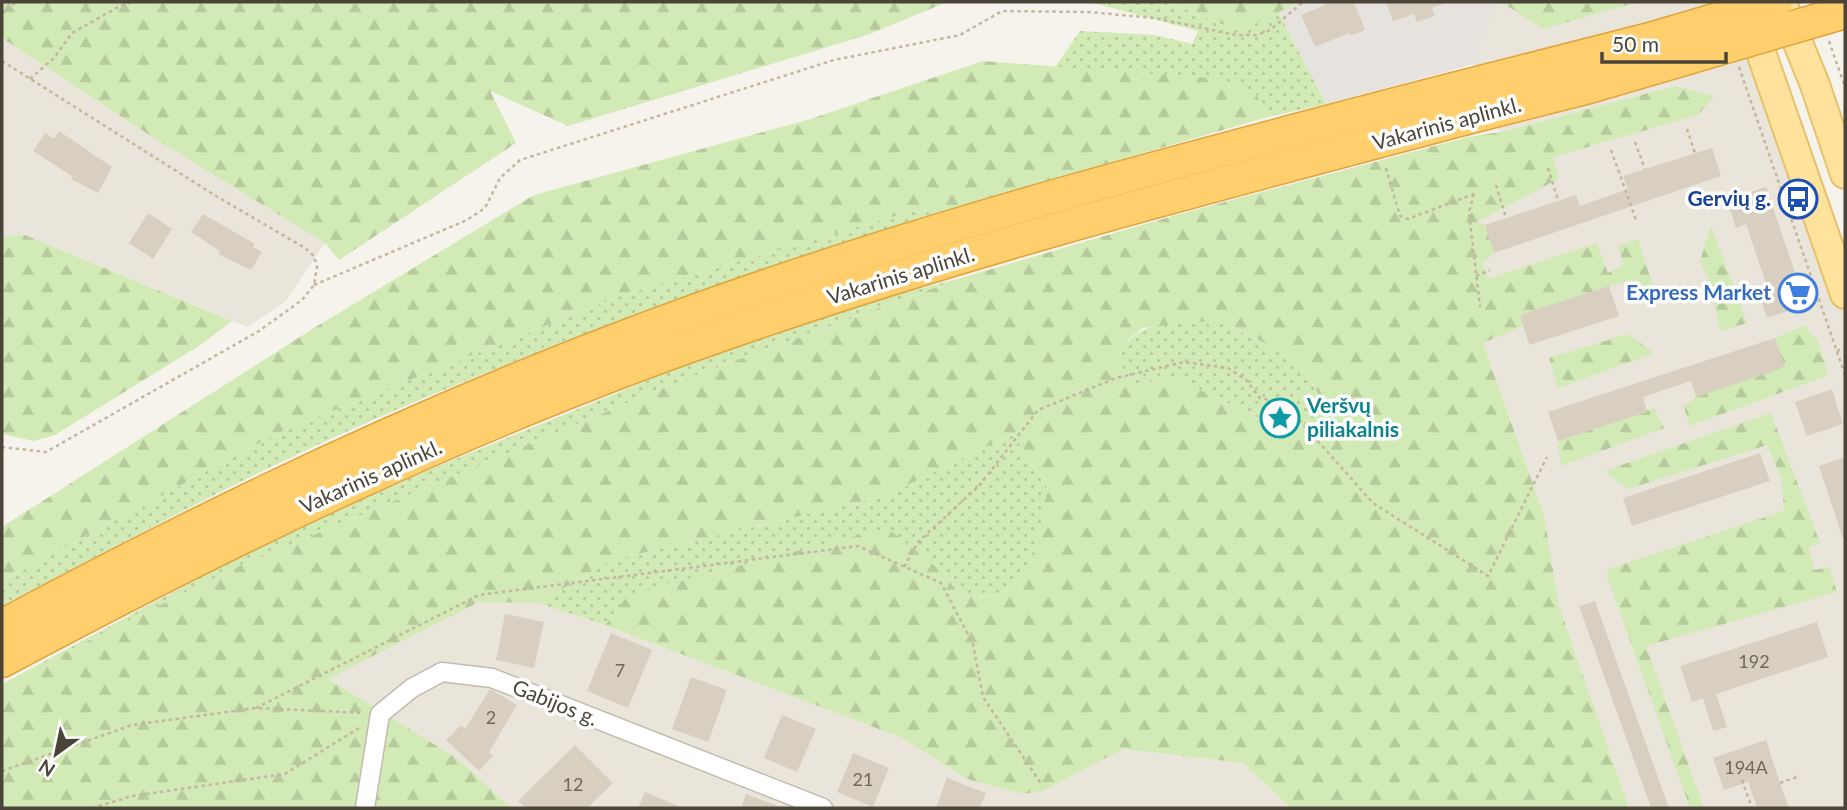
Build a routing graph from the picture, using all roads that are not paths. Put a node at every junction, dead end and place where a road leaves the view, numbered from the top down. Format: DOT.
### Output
graph roads {
  1 [pos="1744,2"];
  2 [pos="1776,2"];
  3 [pos="1782,2"];
  4 [pos="1845,12"];
  5 [pos="1845,174"];
  6 [pos="1845,294"];
  7 [pos="2,626"];
  8 [pos="2,662"];
  9 [pos="365,808"];
  10 [pos="823,808"];
  1 -- 6 [label="main road"];
  2 -- 7 [label="highway, Vakarinis aplinkl., bridge"];
  3 -- 5 [label="main road"];
  4 -- 8 [label="highway, Vakarinis aplinkl., bridge"];
  9 -- 10 [label="street, Gabijos g."];
}
